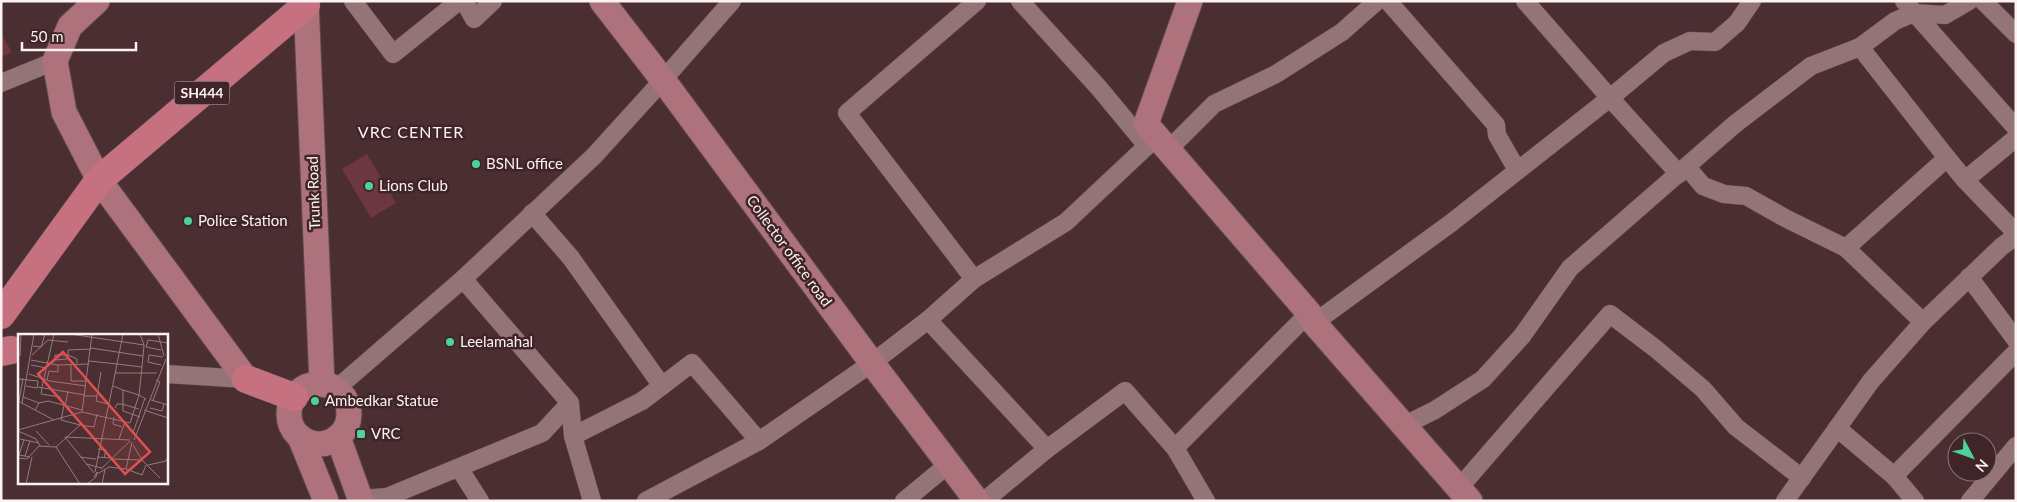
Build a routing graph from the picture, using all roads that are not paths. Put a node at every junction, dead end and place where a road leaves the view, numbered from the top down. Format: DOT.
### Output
graph roads {
  1 [pos="98,1"];
  2 [pos="353,1"];
  3 [pos="459,1"];
  4 [pos="464,1"];
  5 [pos="494,1"];
  6 [pos="602,1"];
  7 [pos="732,1"];
  8 [pos="977,1"];
  9 [pos="1020,1"];
  10 [pos="1190,1"];
  11 [pos="1377,1"];
  12 [pos="1388,1"];
  13 [pos="1752,1"];
  14 [pos="1969,1"];
  15 [pos="1983,1"];
  16 [pos="307,3"];
  17 [pos="1535,5"];
  18 [pos="1909,7"];
  19 [pos="2016,34"];
  20 [pos="1860,46"];
  21 [pos="55,61"];
  22 [pos="4,78"];
  23 [pos="664,80"];
  24 [pos="1610,98"];
  25 [pos="2016,128"];
  26 [pos="2016,138"];
  27 [pos="1154,140"];
  28 [pos="1946,158"];
  29 [pos="1517,170"];
  30 [pos="1683,170"];
  31 [pos="99,180"];
  32 [pos="1965,180"];
  33 [pos="532,213"];
  34 [pos="2016,235"];
  35 [pos="1846,248"];
  36 [pos="1969,277"];
  37 [pos="463,279"];
  38 [pos="974,279"];
  39 [pos="1,315"];
  40 [pos="1311,318"];
  41 [pos="928,320"];
  42 [pos="1923,322"];
  43 [pos="2016,340"];
  44 [pos="2016,352"];
  45 [pos="872,363"];
  46 [pos="168,374"];
  47 [pos="246,379"];
  48 [pos="662,386"];
  49 [pos="330,387"];
  50 [pos="294,397"];
  51 [pos="570,403"];
  52 [pos="1404,425"];
  53 [pos="1838,428"];
  54 [pos="573,436"];
  55 [pos="300,437"];
  56 [pos="338,437"];
  57 [pos="759,441"];
  58 [pos="2016,446"];
  59 [pos="1175,448"];
  60 [pos="1047,449"];
  61 [pos="950,463"];
  62 [pos="459,468"];
  63 [pos="1894,476"];
  64 [pos="1802,478"];
  65 [pos="1464,494"];
  66 [pos="388,499"];
  67 [pos="361,500"];
  68 [pos="326,501"];
  69 [pos="480,501"];
  70 [pos="592,501"];
  71 [pos="646,501"];
  72 [pos="904,501"];
  73 [pos="977,501"];
  74 [pos="984,501"];
  75 [pos="1206,501"];
  76 [pos="1785,501"];
  77 [pos="1915,501"];
  78 [pos="1970,501"];
  1 -- 21 [label="street"];
  2 -- 3 [label="street"];
  4 -- 5 [label="street"];
  6 -- 23 [label="street, Collector office road"];
  7 -- 23 [label="street"];
  8 -- 38 [label="street"];
  9 -- 27 [label="street"];
  10 -- 27 [label="street"];
  11 -- 27 [label="street"];
  12 -- 29 [label="street"];
  13 -- 24 [label="street"];
  14 -- 18 [label="street"];
  15 -- 19 [label="street"];
  16 -- 31 [label="main road, SH444"];
  16 -- 49 [label="street, Trunk Road"];
  17 -- 24 [label="street"];
  18 -- 20 [label="street"];
  18 -- 25 [label="street"];
  20 -- 28 [label="street"];
  20 -- 30 [label="street"];
  21 -- 22 [label="street"];
  21 -- 31 [label="street"];
  23 -- 33 [label="street"];
  23 -- 45 [label="street, Collector office road"];
  24 -- 29 [label="street"];
  24 -- 30 [label="street"];
  26 -- 32 [label="street"];
  27 -- 38 [label="street"];
  27 -- 40 [label="street"];
  28 -- 32 [label="street"];
  28 -- 35 [label="street"];
  29 -- 40 [label="street"];
  30 -- 35 [label="street"];
  30 -- 52 [label="street"];
  31 -- 39 [label="main road, SH444"];
  31 -- 47 [label="street"];
  32 -- 34 [label="street"];
  33 -- 37 [label="street"];
  33 -- 48 [label="street"];
  34 -- 36 [label="street"];
  35 -- 42 [label="street"];
  36 -- 42 [label="street"];
  36 -- 43 [label="street"];
  37 -- 49 [label="street"];
  37 -- 51 [label="street"];
  38 -- 41 [label="street"];
  40 -- 52 [label="street"];
  40 -- 59 [label="street"];
  41 -- 45 [label="street"];
  41 -- 60 [label="street"];
  42 -- 53 [label="street"];
  44 -- 63 [label="street"];
  45 -- 57 [label="street"];
  45 -- 61 [label="street, Collector office road"];
  46 -- 47 [label="street"];
  47 -- 50 [label="main road"];
  48 -- 54 [label="street"];
  48 -- 57 [label="street"];
  49 -- 50 [label="street"];
  49 -- 56 [label="street"];
  50 -- 55 [label="street"];
  51 -- 54 [label="street"];
  51 -- 62 [label="street"];
  52 -- 65 [label="street"];
  53 -- 63 [label="street"];
  53 -- 64 [label="street"];
  54 -- 70 [label="street"];
  55 -- 56 [label="street"];
  55 -- 68 [label="street"];
  56 -- 67 [label="street"];
  57 -- 71 [label="street"];
  58 -- 78 [label="street"];
  59 -- 60 [label="street"];
  59 -- 75 [label="street"];
  60 -- 74 [label="street"];
  61 -- 72 [label="street"];
  61 -- 73 [label="street, Collector office road"];
  62 -- 66 [label="street"];
  62 -- 69 [label="street"];
  63 -- 77 [label="street"];
  64 -- 65 [label="street"];
  64 -- 76 [label="street"];
  66 -- 67 [label="street"];
}
